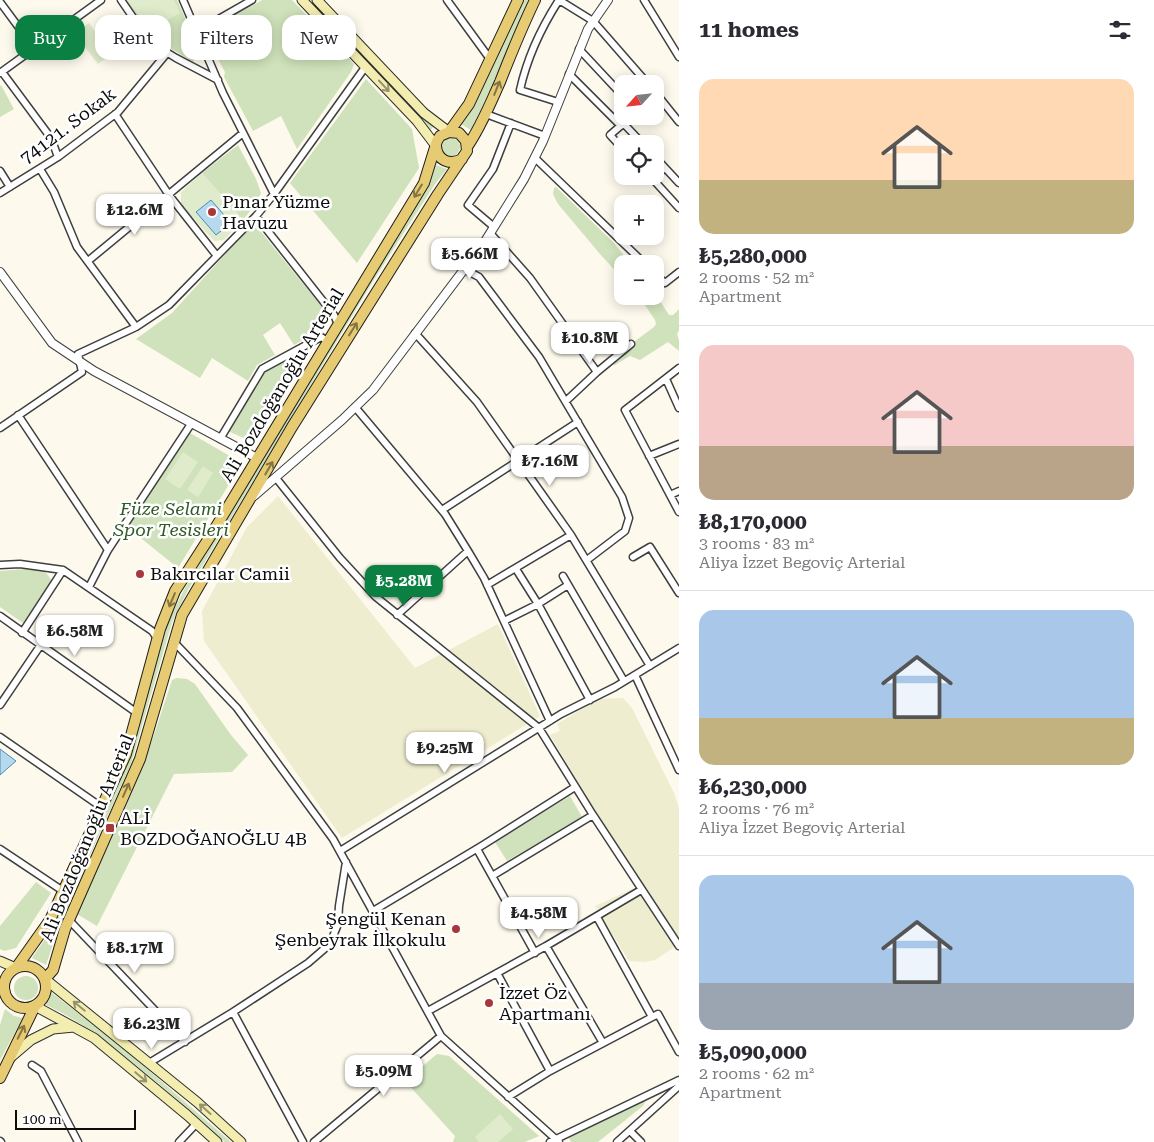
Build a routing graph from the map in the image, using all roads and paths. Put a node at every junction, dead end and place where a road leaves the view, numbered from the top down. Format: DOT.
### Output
graph roads {
  1 [pos="101,0"];
  2 [pos="121,0"];
  3 [pos="183,0"];
  4 [pos="252,0"];
  5 [pos="302,0"];
  6 [pos="317,0"];
  7 [pos="447,0"];
  8 [pos="518,0"];
  9 [pos="534,0"];
  10 [pos="559,0"];
  11 [pos="608,0"];
  12 [pos="654,0"];
  13 [pos="0,2"];
  14 [pos="646,2"];
  15 [pos="80,15"];
  16 [pos="131,15"];
  17 [pos="189,15"];
  18 [pos="226,15"];
  19 [pos="593,21"];
  20 [pos="15,22"];
  21 [pos="579,49"];
  22 [pos="171,55"];
  23 [pos="679,57"];
  24 [pos="490,59"];
  25 [pos="18,60"];
  26 [pos="161,60"];
  27 [pos="209,60"];
  28 [pos="366,66"];
  29 [pos="1,72"];
  30 [pos="569,74"];
  31 [pos="640,75"];
  32 [pos="218,80"];
  33 [pos="614,86"];
  34 [pos="558,102"];
  35 [pos="664,103"];
  36 [pos="115,114"];
  37 [pos="486,114"];
  38 [pos="614,116"];
  39 [pos="679,122"];
  40 [pos="511,123"];
  41 [pos="623,125"];
  42 [pos="449,132"];
  43 [pos="243,133"];
  44 [pos="634,135"];
  45 [pos="544,136"];
  46 [pos="614,139"];
  47 [pos="436,146"];
  48 [pos="467,147"];
  49 [pos="58,157"];
  50 [pos="535,158"];
  51 [pos="462,159"];
  52 [pos="665,168"];
  53 [pos="40,169"];
  54 [pos="0,171"];
  55 [pos="679,183"];
  56 [pos="660,185"];
  57 [pos="10,187"];
  58 [pos="0,193"];
  59 [pos="274,194"];
  60 [pos="168,195"];
  61 [pos="679,208"];
  62 [pos="256,216"];
  63 [pos="492,230"];
  64 [pos="636,255"];
  65 [pos="217,256"];
  66 [pos="88,260"];
  67 [pos="464,268"];
  68 [pos="0,272"];
  69 [pos="679,272"];
  70 [pos="664,282"];
  71 [pos="338,324"];
  72 [pos="136,327"];
  73 [pos="415,334"];
  74 [pos="328,341"];
  75 [pos="631,344"];
  76 [pos="80,362"];
  77 [pos="679,368"];
  78 [pos="597,372"];
  79 [pos="666,379"];
  80 [pos="566,401"];
  81 [pos="355,407"];
  82 [pos="679,408"];
  83 [pos="18,415"];
  84 [pos="578,422"];
  85 [pos="191,424"];
  86 [pos="0,428"];
  87 [pos="220,439"];
  88 [pos="679,444"];
  89 [pos="649,456"];
  90 [pos="257,458"];
  91 [pos="519,461"];
  92 [pos="276,478"];
  93 [pos="679,491"];
  94 [pos="670,495"];
  95 [pos="250,499"];
  96 [pos="442,510"];
  97 [pos="679,512"];
  98 [pos="571,536"];
  99 [pos="108,550"];
  100 [pos="468,551"];
  101 [pos="633,557"];
  102 [pos="586,560"];
  103 [pos="0,566"];
  104 [pos="516,568"];
  105 [pos="63,570"];
  106 [pos="563,576"];
  107 [pos="488,585"];
  108 [pos="568,585"];
  109 [pos="89,587"];
  110 [pos="679,593"];
  111 [pos="538,604"];
  112 [pos="397,615"];
  113 [pos="0,616"];
  114 [pos="504,622"];
  115 [pos="22,632"];
  116 [pos="157,638"];
  117 [pos="174,642"];
  118 [pos="40,646"];
  119 [pos="679,648"];
  120 [pos="650,666"];
  121 [pos="635,675"];
  122 [pos="624,681"];
  123 [pos="590,700"];
  124 [pos="0,705"];
  125 [pos="137,713"];
  126 [pos="550,721"];
  127 [pos="539,728"];
  128 [pos="0,737"];
  129 [pos="679,770"];
  130 [pos="575,787"];
  131 [pos="99,812"];
  132 [pos="593,815"];
  133 [pos="0,849"];
  134 [pos="477,849"];
  135 [pos="340,851"];
  136 [pos="346,862"];
  137 [pos="492,876"];
  138 [pos="641,890"];
  139 [pos="63,891"];
  140 [pos="373,911"];
  141 [pos="597,917"];
  142 [pos="69,920"];
  143 [pos="546,946"];
  144 [pos="679,946"];
  145 [pos="535,953"];
  146 [pos="0,961"];
  147 [pos="16,968"];
  148 [pos="497,973"];
  149 [pos="45,979"];
  150 [pos="2,989"];
  151 [pos="0,1004"];
  152 [pos="35,1006"];
  153 [pos="428,1011"];
  154 [pos="233,1012"];
  155 [pos="652,1017"];
  156 [pos="74,1027"];
  157 [pos="441,1036"];
  158 [pos="185,1042"];
  159 [pos="602,1043"];
  160 [pos="679,1052"];
  161 [pos="9,1058"];
  162 [pos="149,1063"];
  163 [pos="32,1065"];
  164 [pos="550,1071"];
  165 [pos="0,1078"];
  166 [pos="679,1080"];
  167 [pos="679,1086"];
  168 [pos="673,1091"];
  169 [pos="508,1097"];
  170 [pos="679,1097"];
  171 [pos="196,1124"];
  172 [pos="630,1131"];
  173 [pos="555,1141"];
  174 [pos="78,1142"];
  175 [pos="179,1142"];
  176 [pos="217,1142"];
  177 [pos="241,1142"];
  178 [pos="303,1142"];
  179 [pos="314,1142"];
  180 [pos="617,1142"];
  181 [pos="642,1142"];
  1 -- 15 [label="street"];
  2 -- 16 [label="street"];
  3 -- 17 [label="street"];
  4 -- 18 [label="street"];
  5 -- 28 [label="main road"];
  6 -- 42 [label="main road"];
  7 -- 24 [label="street"];
  8 -- 24 [label="main road"];
  37 -- 9 [label="main road, one-way"];
  10 -- 19 [label="street"];
  10 -- 34 [label="street"];
  11 -- 19 [label="street"];
  12 -- 14 [label="street"];
  13 -- 20 [label="street"];
  14 -- 23 [label="street"];
  19 -- 21 [label="street"];
  19 -- 31 [label="street"];
  21 -- 30 [label="street"];
  21 -- 33 [label="street"];
  22 -- 32 [label="street"];
  24 -- 42 [label="main road"];
  25 -- 29 [label="street"];
  26 -- 36 [label="street, 74121. Sokak"];
  27 -- 32 [label="street"];
  28 -- 47 [label="main road, one-way"];
  28 -- 59 [label="street"];
  29 -- 49 [label="street"];
  30 -- 34 [label="street"];
  30 -- 38 [label="street"];
  32 -- 43 [label="street"];
  34 -- 45 [label="street"];
  35 -- 39 [label="street"];
  36 -- 49 [label="street, 74121. Sokak"];
  36 -- 60 [label="street"];
  37 -- 40 [label="street"];
  37 -- 48 [label="main road"];
  40 -- 45 [label="street"];
  40 -- 63 [label="street"];
  41 -- 44 [label="street"];
  41 -- 46 [label="street"];
  42 -- 47 [label="main road"];
  42 -- 48 [label="main road"];
  43 -- 59 [label="street"];
  43 -- 60 [label="street"];
  45 -- 50 [label="street"];
  47 -- 51 [label="main road"];
  47 -- 71 [label="main road, Ali Bozdoğanoğlu Arterial, one-way"];
  48 -- 51 [label="main road"];
  49 -- 53 [label="street, 74121. Sokak"];
  50 -- 63 [label="street"];
  50 -- 64 [label="street"];
  95 -- 51 [label="main road, Ali Bozdoğanoğlu Arterial, one-way"];
  52 -- 55 [label="street"];
  53 -- 57 [label="street, 74121. Sokak"];
  53 -- 66 [label="street"];
  54 -- 57 [label="street"];
  56 -- 61 [label="street"];
  57 -- 58 [label="street, 74121. Sokak"];
  59 -- 62 [label="street"];
  60 -- 65 [label="street"];
  60 -- 66 [label="street"];
  62 -- 65 [label="street"];
  62 -- 71 [label="street"];
  63 -- 67 [label="street"];
  63 -- 78 [label="street"];
  65 -- 72 [label="street"];
  66 -- 72 [label="street"];
  67 -- 73 [label="street"];
  67 -- 80 [label="street"];
  68 -- 76 [label="street"];
  69 -- 70 [label="street"];
  71 -- 74 [label="main road, Ali Bozdoğanoğlu Arterial"];
  72 -- 76 [label="street"];
  73 -- 81 [label="street"];
  73 -- 91 [label="street"];
  74 -- 87 [label="street"];
  74 -- 90 [label="main road, Ali Bozdoğanoğlu Arterial"];
  75 -- 78 [label="street"];
  76 -- 83 [label="street"];
  76 -- 85 [label="street"];
  77 -- 79 [label="street"];
  78 -- 80 [label="street"];
  79 -- 82 [label="street"];
  79 -- 89 [label="street"];
  80 -- 84 [label="street"];
  81 -- 92 [label="street"];
  81 -- 96 [label="street"];
  83 -- 86 [label="street"];
  83 -- 99 [label="street"];
  84 -- 91 [label="street"];
  84 -- 102 [label="street"];
  85 -- 87 [label="street"];
  85 -- 99 [label="street"];
  87 -- 90 [label="street"];
  88 -- 89 [label="street"];
  89 -- 94 [label="street"];
  90 -- 116 [label="main road, Ali Bozdoğanoğlu Arterial, one-way"];
  91 -- 96 [label="street"];
  91 -- 98 [label="street"];
  92 -- 95 [label="street"];
  92 -- 112 [label="street"];
  93 -- 94 [label="street"];
  94 -- 97 [label="street"];
  95 -- 117 [label="main road, Ali Bozdoğanoğlu Arterial"];
  96 -- 100 [label="street"];
  98 -- 102 [label="street"];
  98 -- 104 [label="street"];
  99 -- 109 [label="street"];
  100 -- 107 [label="street"];
  100 -- 112 [label="street"];
  101 -- 110 [label="street"];
  102 -- 120 [label="street"];
  103 -- 105 [label="street"];
  104 -- 107 [label="street"];
  104 -- 111 [label="street"];
  105 -- 109 [label="street"];
  105 -- 115 [label="street"];
  106 -- 108 [label="street"];
  107 -- 114 [label="street"];
  108 -- 111 [label="street"];
  108 -- 122 [label="street"];
  109 -- 116 [label="street"];
  111 -- 114 [label="street"];
  111 -- 123 [label="street"];
  112 -- 127 [label="street"];
  113 -- 115 [label="street"];
  114 -- 126 [label="street"];
  115 -- 118 [label="street"];
  116 -- 125 [label="main road, Ali Bozdoğanoğlu Arterial"];
  117 -- 135 [label="street"];
  142 -- 117 [label="main road, Ali Bozdoğanoğlu Arterial, one-way"];
  118 -- 124 [label="street"];
  118 -- 125 [label="street"];
  119 -- 120 [label="street"];
  120 -- 121 [label="street"];
  121 -- 122 [label="street"];
  121 -- 129 [label="street"];
  122 -- 123 [label="street"];
  123 -- 126 [label="street"];
  125 -- 131 [label="main road, Ali Bozdoğanoğlu Arterial"];
  126 -- 127 [label="street"];
  127 -- 130 [label="street"];
  127 -- 135 [label="street"];
  128 -- 131 [label="street"];
  130 -- 132 [label="street"];
  130 -- 134 [label="street"];
  131 -- 139 [label="main road, Ali Bozdoğanoğlu Arterial"];
  132 -- 137 [label="street"];
  132 -- 138 [label="street"];
  133 -- 139 [label="street"];
  134 -- 137 [label="street"];
  134 -- 140 [label="street"];
  135 -- 136 [label="street"];
  136 -- 140 [label="street"];
  136 -- 154 [label="street"];
  137 -- 145 [label="street"];
  138 -- 141 [label="street"];
  138 -- 144 [label="street"];
  139 -- 147 [label="main road, Ali Bozdoğanoğlu Arterial"];
  140 -- 153 [label="street"];
  141 -- 143 [label="street"];
  141 -- 155 [label="street"];
  142 -- 149 [label="main road, Ali Bozdoğanoğlu Arterial"];
  142 -- 158 [label="street"];
  143 -- 145 [label="street"];
  143 -- 159 [label="street"];
  145 -- 148 [label="street"];
  146 -- 147 [label="main road"];
  147 -- 149 [label="main road"];
  147 -- 150 [label="main road"];
  148 -- 153 [label="street"];
  148 -- 164 [label="street"];
  149 -- 152 [label="main road"];
  162 -- 149 [label="main road, one-way"];
  150 -- 151 [label="main road"];
  150 -- 152 [label="main road"];
  152 -- 156 [label="main road"];
  161 -- 152 [label="main road, one-way"];
  153 -- 157 [label="street"];
  154 -- 158 [label="street"];
  154 -- 178 [label="street"];
  155 -- 159 [label="street"];
  155 -- 160 [label="street"];
  156 -- 161 [label="main road"];
  156 -- 171 [label="main road, one-way"];
  157 -- 169 [label="street"];
  157 -- 179 [label="street"];
  158 -- 162 [label="street"];
  159 -- 164 [label="street"];
  161 -- 165 [label="main road"];
  177 -- 162 [label="main road, one-way"];
  163 -- 174 [label="street"];
  164 -- 169 [label="street"];
  166 -- 173 [label="street"];
  167 -- 168 [label="street"];
  168 -- 170 [label="street"];
  168 -- 172 [label="street"];
  169 -- 173 [label="street"];
  171 -- 175 [label="street"];
  171 -- 176 [label="main road"];
  172 -- 180 [label="street"];
  172 -- 181 [label="street"];
}
